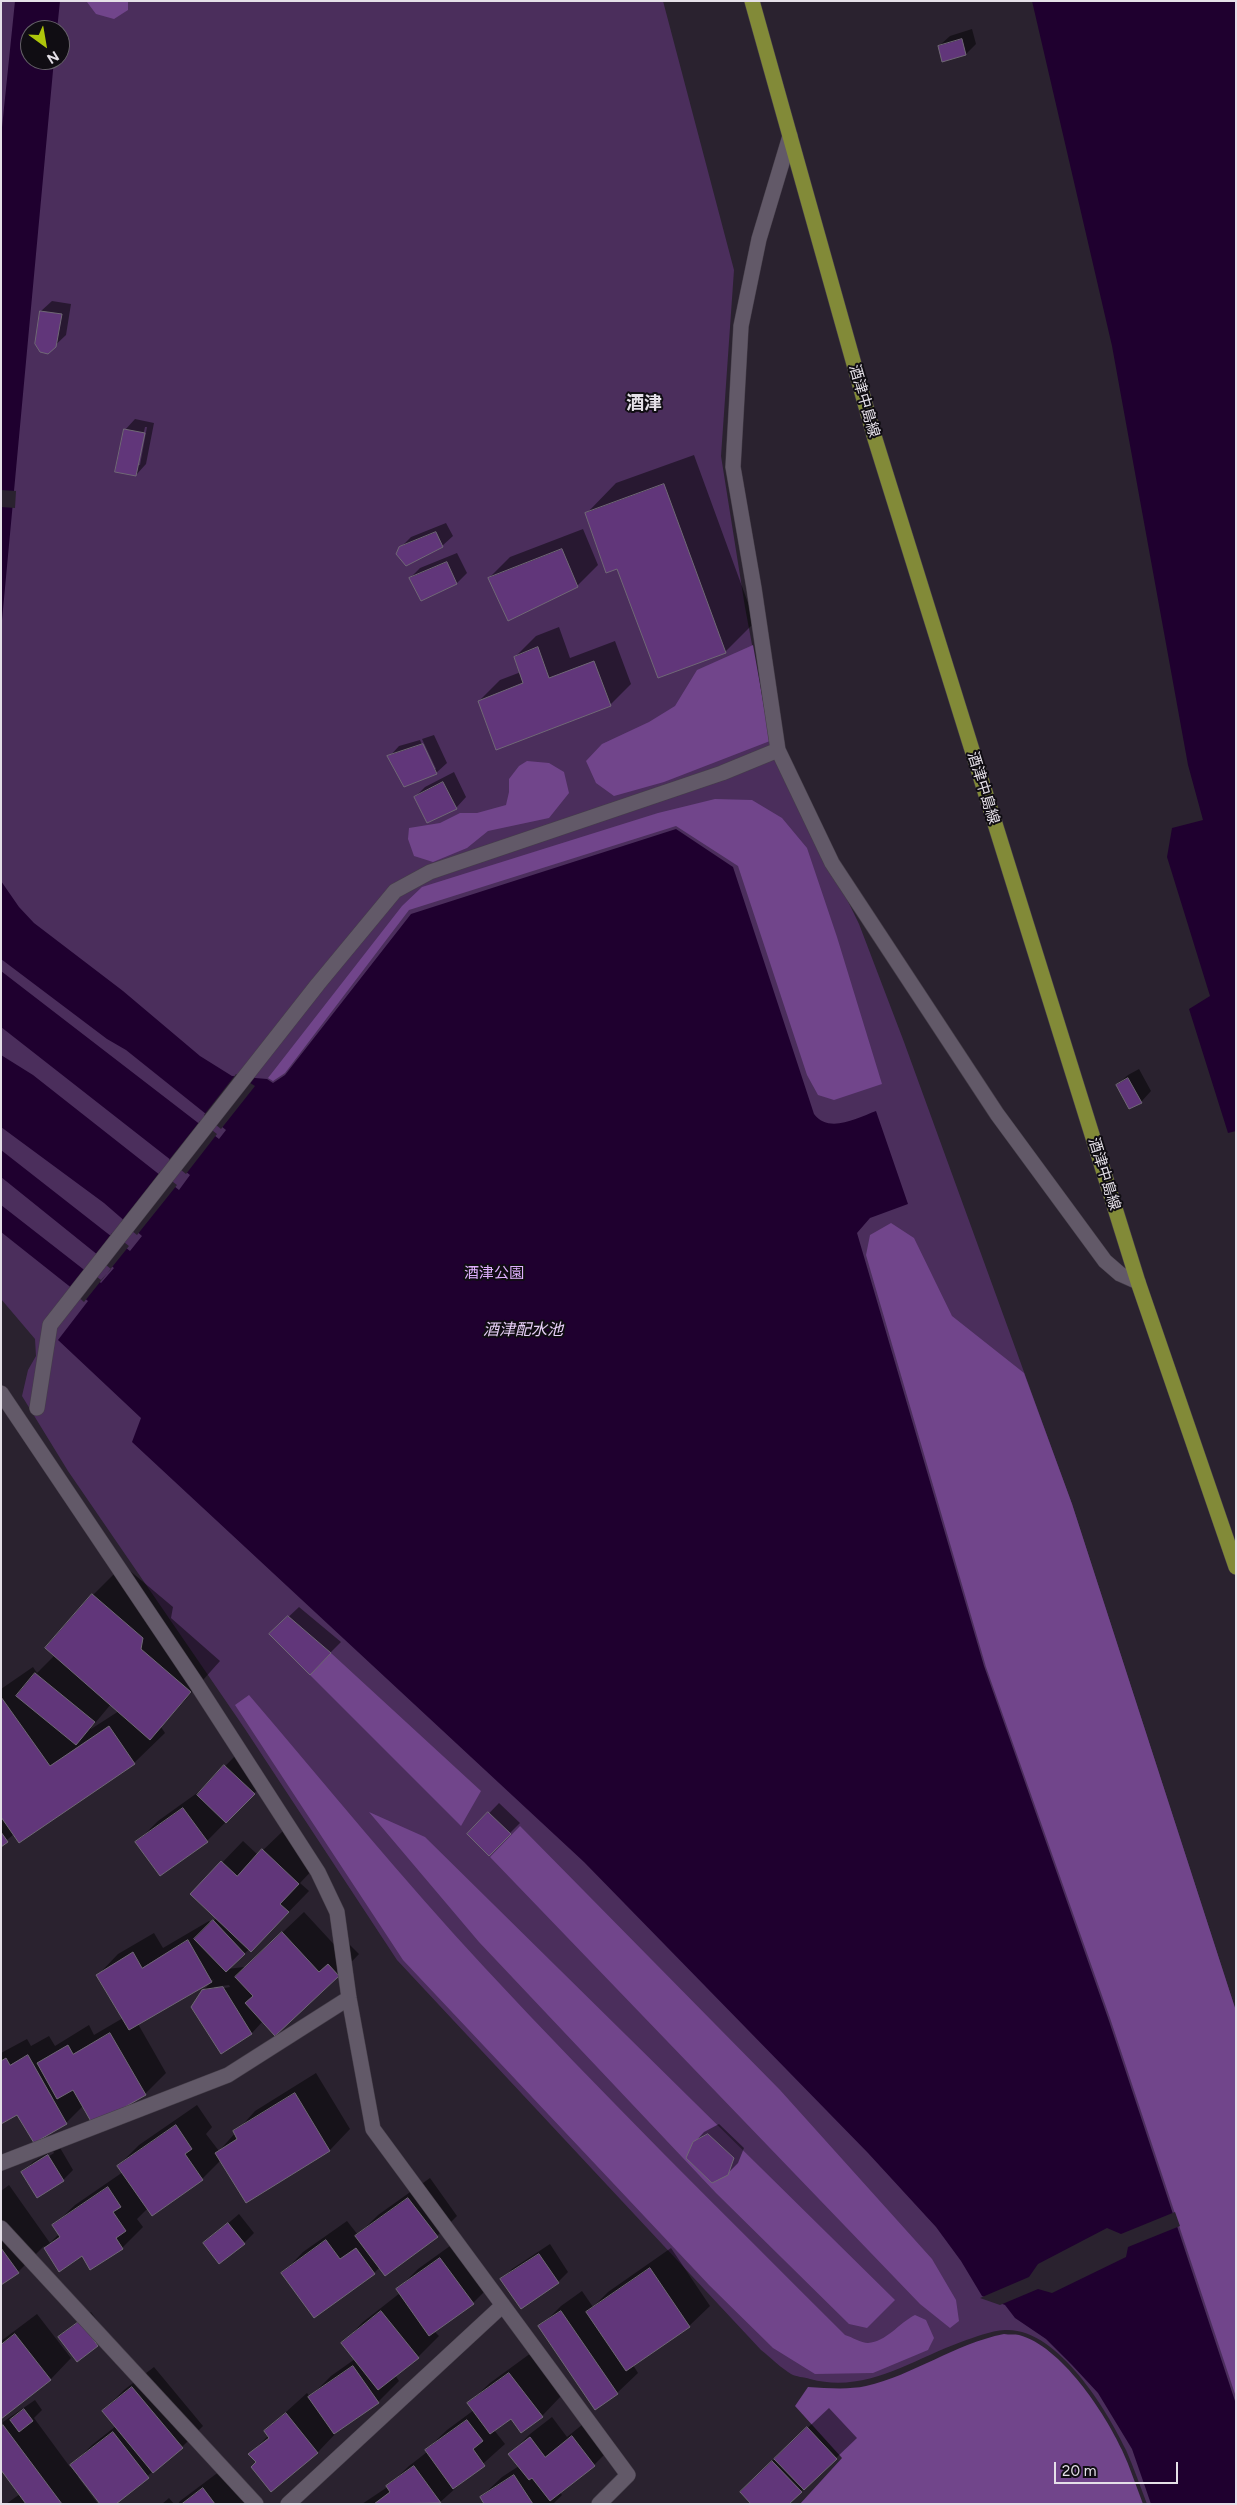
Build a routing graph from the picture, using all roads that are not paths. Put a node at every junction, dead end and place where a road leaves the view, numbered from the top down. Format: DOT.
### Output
graph roads {
  1 [pos="752,1"];
  2 [pos="790,136"];
  3 [pos="778,750"];
  4 [pos="1138,1282"];
  5 [pos="1,1393"];
  6 [pos="37,1408"];
  7 [pos="1236,1567"];
  8 [pos="349,1998"];
  9 [pos="1,2163"];
  10 [pos="1,2228"];
  11 [pos="502,2305"];
  12 [pos="256,2504"];
  13 [pos="288,2504"];
  14 [pos="600,2504"];
  1 -- 2 [label="main road, 酒津中島線"];
  2 -- 3 [label="street"];
  2 -- 4 [label="main road, 酒津中島線"];
  3 -- 4 [label="street"];
  3 -- 6 [label="street"];
  4 -- 7 [label="main road, 酒津中島線"];
  5 -- 8 [label="street"];
  8 -- 9 [label="street"];
  8 -- 11 [label="street"];
  10 -- 12 [label="street"];
  11 -- 13 [label="street"];
  11 -- 14 [label="street"];
}
